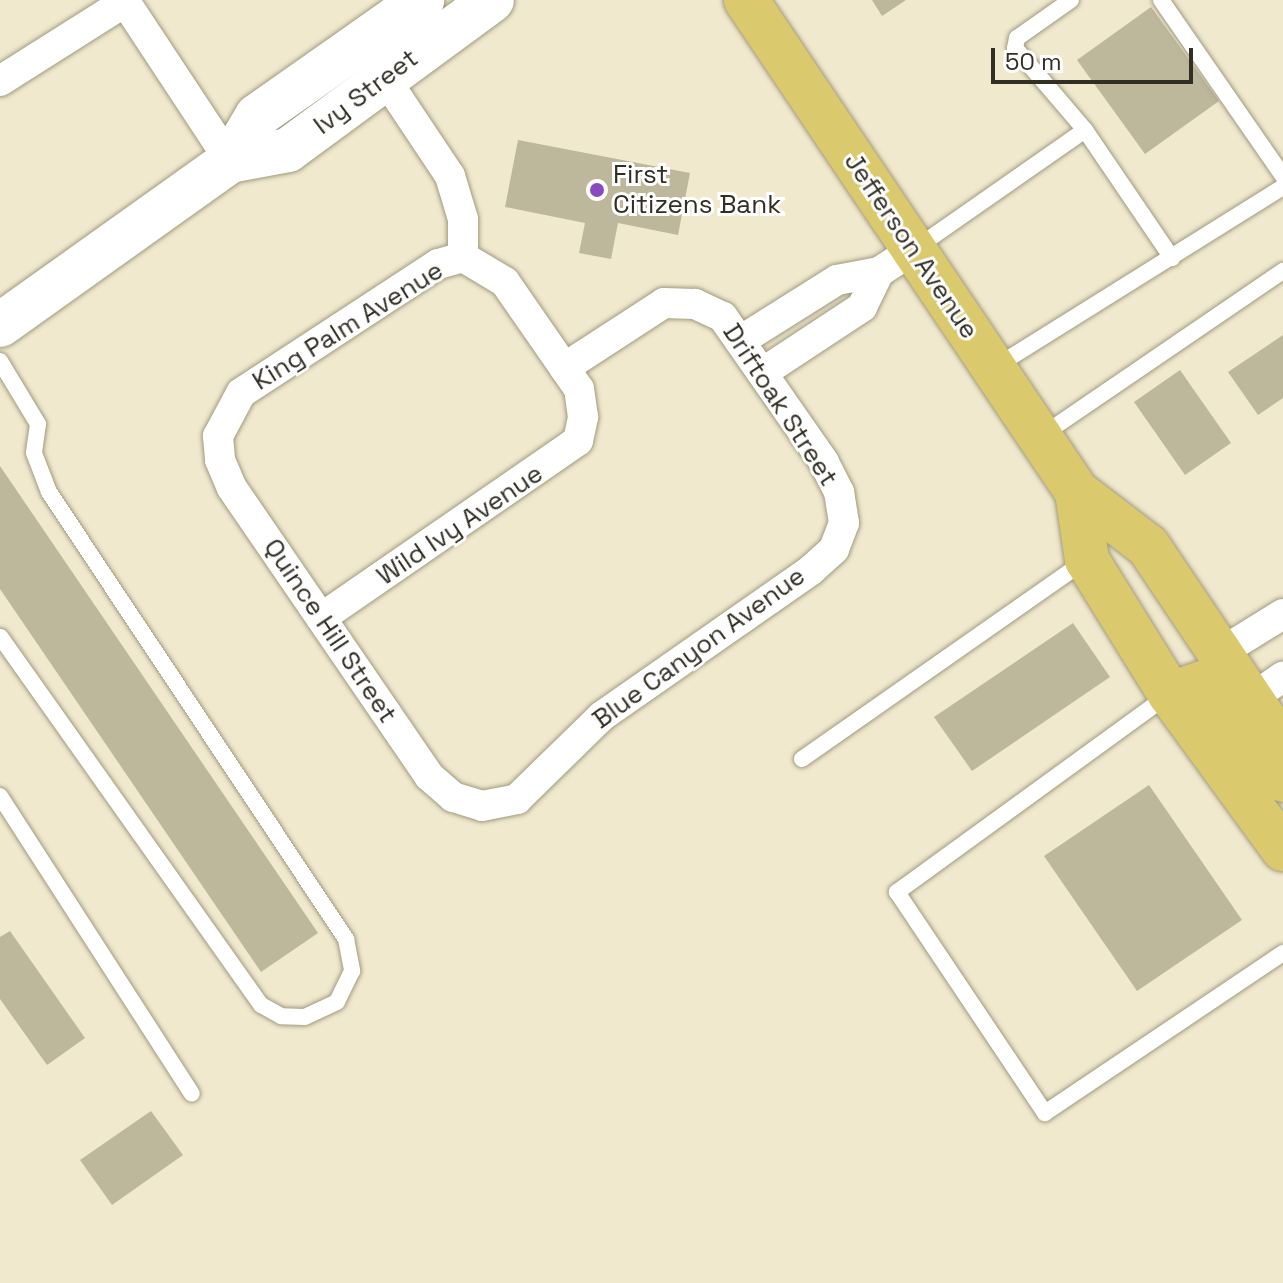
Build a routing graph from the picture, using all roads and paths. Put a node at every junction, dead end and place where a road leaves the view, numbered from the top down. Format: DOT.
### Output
graph roads {
  1 [pos="422,0"];
  2 [pos="492,0"];
  3 [pos="746,0"];
  4 [pos="1071,0"];
  5 [pos="1161,0"];
  6 [pos="124,1"];
  7 [pos="384,77"];
  8 [pos="0,81"];
  9 [pos="1085,130"];
  10 [pos="230,161"];
  11 [pos="1283,176"];
  12 [pos="1283,187"];
  13 [pos="463,257"];
  14 [pos="1172,258"];
  15 [pos="896,261"];
  16 [pos="1283,271"];
  17 [pos="801,303"];
  18 [pos="0,325"];
  19 [pos="820,335"];
  20 [pos="740,341"];
  21 [pos="0,361"];
  22 [pos="994,367"];
  23 [pos="564,368"];
  24 [pos="762,373"];
  25 [pos="1041,436"];
  26 [pos="219,444"];
  27 [pos="1077,492"];
  28 [pos="844,523"];
  29 [pos="1087,560"];
  30 [pos="1283,614"];
  31 [pos="321,618"];
  32 [pos="0,637"];
  33 [pos="1220,653"];
  34 [pos="1267,688"];
  35 [pos="1170,694"];
  36 [pos="1283,747"];
  37 [pos="802,759"];
  38 [pos="1283,780"];
  39 [pos="0,796"];
  40 [pos="465,800"];
  41 [pos="1283,849"];
  42 [pos="1283,953"];
  43 [pos="192,1094"];
  1 -- 10 [label="street, Ivy Street"];
  2 -- 7 [label="street, Ivy Street"];
  3 -- 15 [label="main road, Jefferson Avenue"];
  4 -- 9 [label="lane"];
  5 -- 11 [label="lane"];
  6 -- 8 [label="street"];
  6 -- 10 [label="street"];
  7 -- 10 [label="street, Ivy Street"];
  7 -- 13 [label="street"];
  9 -- 14 [label="lane"];
  9 -- 15 [label="lane"];
  10 -- 18 [label="street, Ivy Street"];
  12 -- 14 [label="lane"];
  13 -- 23 [label="street"];
  13 -- 26 [label="street, King Palm Avenue"];
  14 -- 22 [label="lane"];
  15 -- 17 [label="street"];
  15 -- 19 [label="street"];
  15 -- 22 [label="main road, Jefferson Avenue"];
  16 -- 25 [label="lane"];
  17 -- 19 [label="lane"];
  17 -- 20 [label="street"];
  19 -- 24 [label="street"];
  20 -- 23 [label="street, Driftoak Street"];
  20 -- 24 [label="street, Driftoak Street"];
  21 -- 32 [label="lane"];
  22 -- 25 [label="main road, Jefferson Avenue"];
  23 -- 31 [label="street, Wild Ivy Avenue"];
  24 -- 28 [label="street, Driftoak Street"];
  25 -- 27 [label="main road, Jefferson Avenue"];
  26 -- 31 [label="street, Quince Hill Street"];
  27 -- 29 [label="main road, Jefferson Avenue"];
  27 -- 33 [label="main road, Jefferson Avenue"];
  28 -- 40 [label="street, Blue Canyon Avenue"];
  29 -- 35 [label="main road, Jefferson Avenue"];
  29 -- 37 [label="lane"];
  30 -- 33 [label="street"];
  31 -- 40 [label="street, Quince Hill Street"];
  33 -- 34 [label="main road, Jefferson Avenue"];
  34 -- 36 [label="main road, Jefferson Avenue"];
  35 -- 38 [label="main road"];
  35 -- 41 [label="main road, Jefferson Avenue"];
  35 -- 42 [label="lane"];
  39 -- 43 [label="lane"];
}
